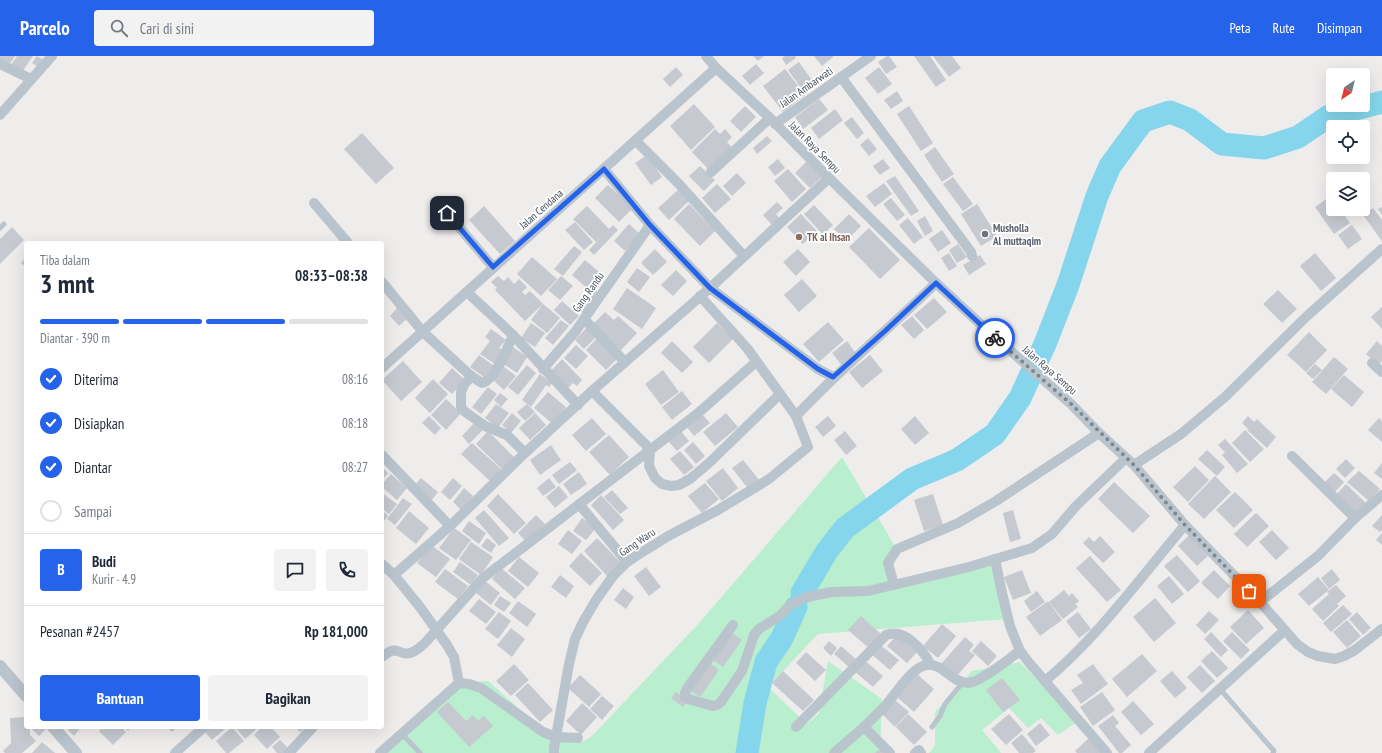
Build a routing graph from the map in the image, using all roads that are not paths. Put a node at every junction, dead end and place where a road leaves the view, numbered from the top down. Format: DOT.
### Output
graph roads {
  1 [pos="52,56"];
  2 [pos="706,56"];
  3 [pos="871,56"];
  4 [pos="0,64"];
  5 [pos="716,68"];
  6 [pos="841,77"];
  7 [pos="31,79"];
  8 [pos="0,115"];
  9 [pos="772,121"];
  10 [pos="636,141"];
  11 [pos="604,169"];
  12 [pos="711,172"];
  13 [pos="829,178"];
  14 [pos="314,204"];
  15 [pos="447,213"];
  16 [pos="4,224"];
  17 [pos="650,225"];
  18 [pos="0,228"];
  19 [pos="346,241"];
  20 [pos="1382,249"];
  21 [pos="744,256"];
  22 [pos="972,256"];
  23 [pos="493,267"];
  24 [pos="936,283"];
  25 [pos="384,284"];
  26 [pos="710,288"];
  27 [pos="467,292"];
  28 [pos="700,296"];
  29 [pos="584,319"];
  30 [pos="423,332"];
  31 [pos="513,335"];
  32 [pos="625,362"];
  33 [pos="756,362"];
  34 [pos="1372,363"];
  35 [pos="384,366"];
  36 [pos="543,369"];
  37 [pos="1382,372"];
  38 [pos="471,376"];
  39 [pos="833,377"];
  40 [pos="592,391"];
  41 [pos="780,394"];
  42 [pos="578,405"];
  43 [pos="796,416"];
  44 [pos="1099,433"];
  45 [pos="650,449"];
  46 [pos="525,453"];
  47 [pos="1292,456"];
  48 [pos="384,457"];
  49 [pos="1130,462"];
  50 [pos="1382,495"];
  51 [pos="579,504"];
  52 [pos="1355,518"];
  53 [pos="1185,525"];
  54 [pos="450,526"];
  55 [pos="995,559"];
  56 [pos="627,562"];
  57 [pos="384,566"];
  58 [pos="394,575"];
  59 [pos="894,584"];
  60 [pos="1260,602"];
  61 [pos="733,625"];
  62 [pos="1382,629"];
  63 [pos="436,630"];
  64 [pos="1285,630"];
  65 [pos="1020,651"];
  66 [pos="384,655"];
  67 [pos="931,664"];
  68 [pos="0,666"];
  69 [pos="1045,681"];
  70 [pos="963,682"];
  71 [pos="459,683"];
  72 [pos="1220,689"];
  73 [pos="24,691"];
  74 [pos="796,727"];
  75 [pos="864,727"];
  76 [pos="932,727"];
  77 [pos="55,729"];
  78 [pos="202,729"];
  79 [pos="311,729"];
  80 [pos="402,734"];
  81 [pos="556,737"];
  82 [pos="578,738"];
  83 [pos="76,753"];
  84 [pos="175,753"];
  85 [pos="289,753"];
  86 [pos="380,753"];
  87 [pos="420,753"];
  88 [pos="554,753"];
  89 [pos="834,753"];
  90 [pos="890,753"];
  91 [pos="915,753"];
  92 [pos="921,753"];
  93 [pos="1107,753"];
  94 [pos="1149,753"];
  95 [pos="1274,753"];
  1 -- 7 [label="street"];
  2 -- 5 [label="street, Jalan Raya Sempu"];
  3 -- 6 [label="street, Jalan Ambarwati"];
  4 -- 7 [label="street"];
  5 -- 9 [label="street, Jalan Raya Sempu"];
  5 -- 10 [label="street, Jalan Cendana"];
  6 -- 9 [label="street, Jalan Ambarwati"];
  6 -- 22 [label="street"];
  7 -- 8 [label="street"];
  9 -- 12 [label="street, Jalan Ambarwati"];
  9 -- 13 [label="street, Jalan Raya Sempu"];
  10 -- 11 [label="street, Jalan Cendana"];
  10 -- 21 [label="street"];
  11 -- 17 [label="street"];
  11 -- 23 [label="street, Jalan Cendana"];
  13 -- 21 [label="street"];
  13 -- 24 [label="street, Jalan Raya Sempu"];
  14 -- 19 [label="street"];
  15 -- 23 [label="street"];
  16 -- 18 [label="lane"];
  17 -- 26 [label="street"];
  17 -- 29 [label="street, Gang Randu"];
  20 -- 49 [label="street"];
  21 -- 26 [label="street"];
  23 -- 27 [label="street, Jalan Cendana"];
  24 -- 39 [label="street"];
  24 -- 44 [label="street, Jalan Raya Sempu"];
  25 -- 30 [label="street"];
  26 -- 28 [label="street"];
  26 -- 39 [label="street"];
  27 -- 30 [label="street, Jalan Cendana"];
  27 -- 31 [label="street"];
  28 -- 32 [label="street"];
  28 -- 33 [label="street"];
  29 -- 32 [label="street"];
  29 -- 36 [label="street, Gang Randu"];
  30 -- 35 [label="street, Jalan Cendana"];
  30 -- 38 [label="street"];
  31 -- 36 [label="street"];
  31 -- 38 [label="street"];
  32 -- 40 [label="street"];
  33 -- 41 [label="street"];
  33 -- 45 [label="street"];
  34 -- 37 [label="street"];
  36 -- 42 [label="street"];
  38 -- 46 [label="street"];
  39 -- 43 [label="street"];
  40 -- 42 [label="street"];
  40 -- 45 [label="street"];
  41 -- 43 [label="street"];
  41 -- 45 [label="street"];
  42 -- 46 [label="street"];
  43 -- 56 [label="street, Gang Waru"];
  44 -- 49 [label="street, Jalan Raya Sempu"];
  44 -- 59 [label="street"];
  45 -- 51 [label="street"];
  46 -- 54 [label="street"];
  47 -- 52 [label="street"];
  48 -- 54 [label="street"];
  49 -- 53 [label="street, Jalan Raya Sempu"];
  49 -- 55 [label="street"];
  50 -- 52 [label="street"];
  51 -- 56 [label="street"];
  51 -- 63 [label="street"];
  52 -- 60 [label="street"];
  53 -- 60 [label="street, Jalan Raya Sempu"];
  53 -- 69 [label="street"];
  54 -- 58 [label="street"];
  55 -- 59 [label="street"];
  55 -- 65 [label="street"];
  56 -- 81 [label="street, Gang Waru"];
  57 -- 58 [label="street"];
  58 -- 63 [label="street"];
  59 -- 61 [label="street"];
  60 -- 64 [label="street, Jalan Raya Sempu"];
  62 -- 64 [label="street, Jalan Raya Sempu"];
  63 -- 66 [label="street"];
  63 -- 71 [label="street"];
  64 -- 72 [label="street"];
  65 -- 69 [label="street"];
  65 -- 70 [label="street"];
  67 -- 70 [label="street"];
  67 -- 74 [label="street"];
  67 -- 75 [label="street"];
  68 -- 73 [label="street"];
  69 -- 93 [label="street"];
  70 -- 76 [label="lane"];
  71 -- 80 [label="street"];
  71 -- 81 [label="street"];
  72 -- 94 [label="street"];
  72 -- 95 [label="lane"];
  75 -- 89 [label="street"];
  75 -- 90 [label="street"];
  77 -- 83 [label="street"];
  78 -- 84 [label="street"];
  79 -- 85 [label="street"];
  80 -- 86 [label="street"];
  80 -- 87 [label="lane"];
  81 -- 82 [label="street"];
  81 -- 88 [label="street, Gang Waru"];
  91 -- 92 [label="street"];
}
